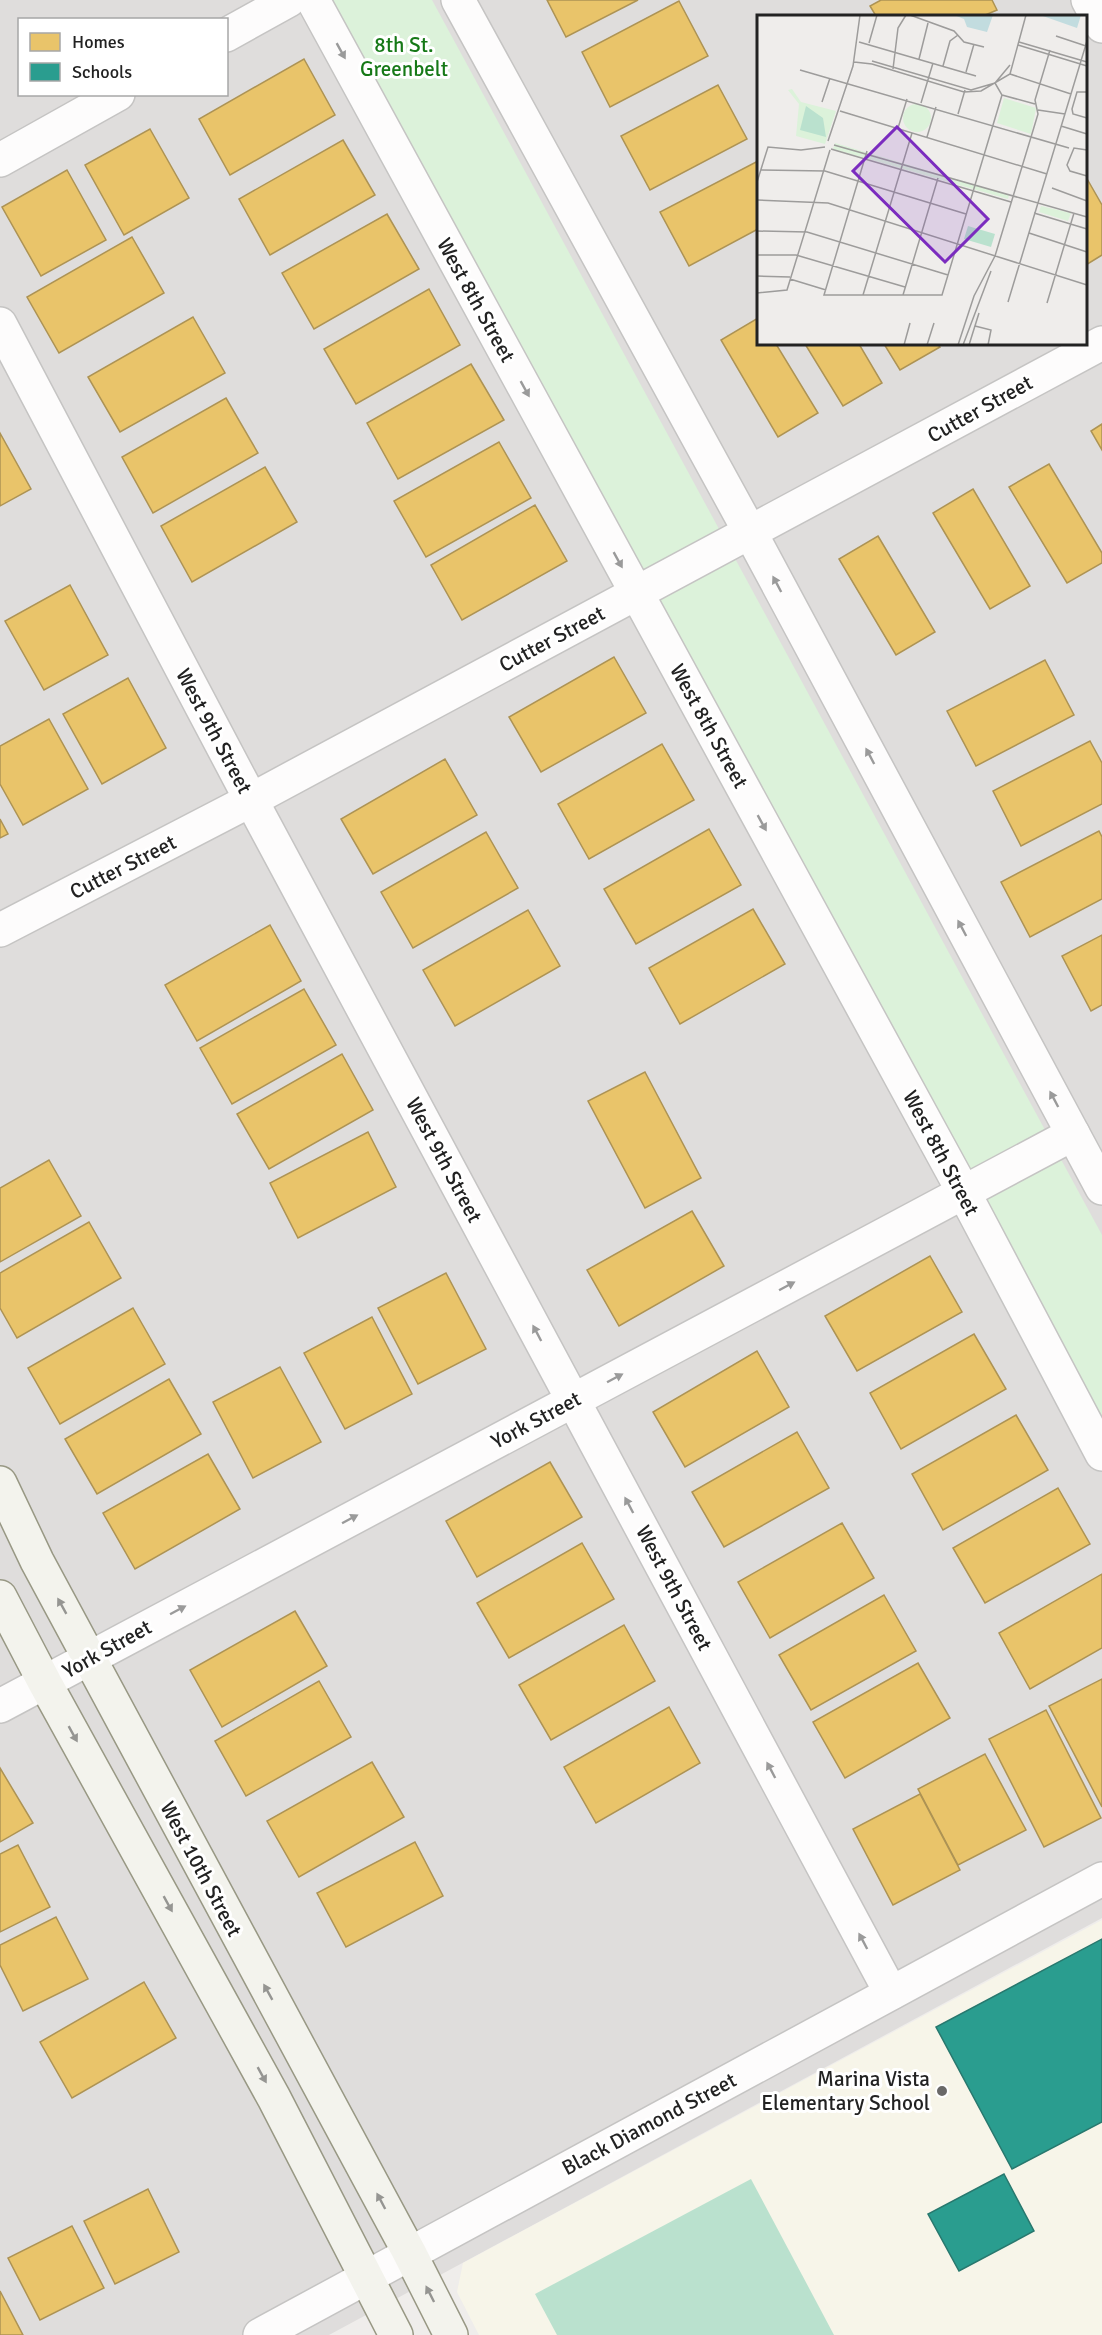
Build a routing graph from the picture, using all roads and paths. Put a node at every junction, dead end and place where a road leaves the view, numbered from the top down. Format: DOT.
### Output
graph roads {
  1 [pos="290,0"];
  2 [pos="313,0"];
  3 [pos="458,0"];
  4 [pos="1088,0"];
  5 [pos="1102,26"];
  6 [pos="228,34"];
  7 [pos="114,96"];
  8 [pos="0,160"];
  9 [pos="0,324"];
  10 [pos="1102,342"];
  11 [pos="751,534"];
  12 [pos="636,594"];
  13 [pos="251,800"];
  14 [pos="0,930"];
  15 [pos="1072,1134"];
  16 [pos="1102,1188"];
  17 [pos="963,1191"];
  18 [pos="573,1401"];
  19 [pos="1102,1454"];
  20 [pos="0,1483"];
  21 [pos="0,1597"];
  22 [pos="89,1657"];
  23 [pos="45,1683"];
  24 [pos="0,1706"];
  25 [pos="1102,1879"];
  26 [pos="891,1993"];
  27 [pos="409,2252"];
  28 [pos="366,2275"];
  29 [pos="260,2335"];
  30 [pos="396,2335"];
  31 [pos="451,2335"];
  1 -- 6 [label="street"];
  2 -- 12 [label="street, West 8th Street, one-way"];
  3 -- 11 [label="street"];
  4 -- 5 [label="street"];
  7 -- 8 [label="street"];
  9 -- 13 [label="street, West 9th Street"];
  10 -- 11 [label="street, Cutter Street"];
  11 -- 12 [label="street, Cutter Street"];
  15 -- 11 [label="street, one-way"];
  12 -- 13 [label="street, Cutter Street"];
  12 -- 17 [label="street, West 8th Street, one-way"];
  13 -- 14 [label="street, Cutter Street"];
  18 -- 13 [label="street, West 9th Street, one-way"];
  15 -- 16 [label="street"];
  15 -- 17 [label="street, York Street"];
  18 -- 17 [label="street, York Street, one-way"];
  17 -- 19 [label="street, West 8th Street"];
  22 -- 18 [label="street, York Street, one-way"];
  26 -- 18 [label="street, West 9th Street, one-way"];
  22 -- 20 [label="main road, West 10th Street, one-way"];
  21 -- 23 [label="main road"];
  22 -- 23 [label="street, York Street"];
  27 -- 22 [label="main road, West 10th Street, one-way"];
  23 -- 24 [label="street, York Street"];
  23 -- 28 [label="main road, one-way"];
  25 -- 26 [label="street, Black Diamond Street"];
  26 -- 27 [label="street, Black Diamond Street"];
  27 -- 28 [label="street, Black Diamond Street"];
  31 -- 27 [label="main road, West 10th Street, one-way"];
  28 -- 29 [label="street, Black Diamond Street"];
  28 -- 30 [label="main road"];
}
